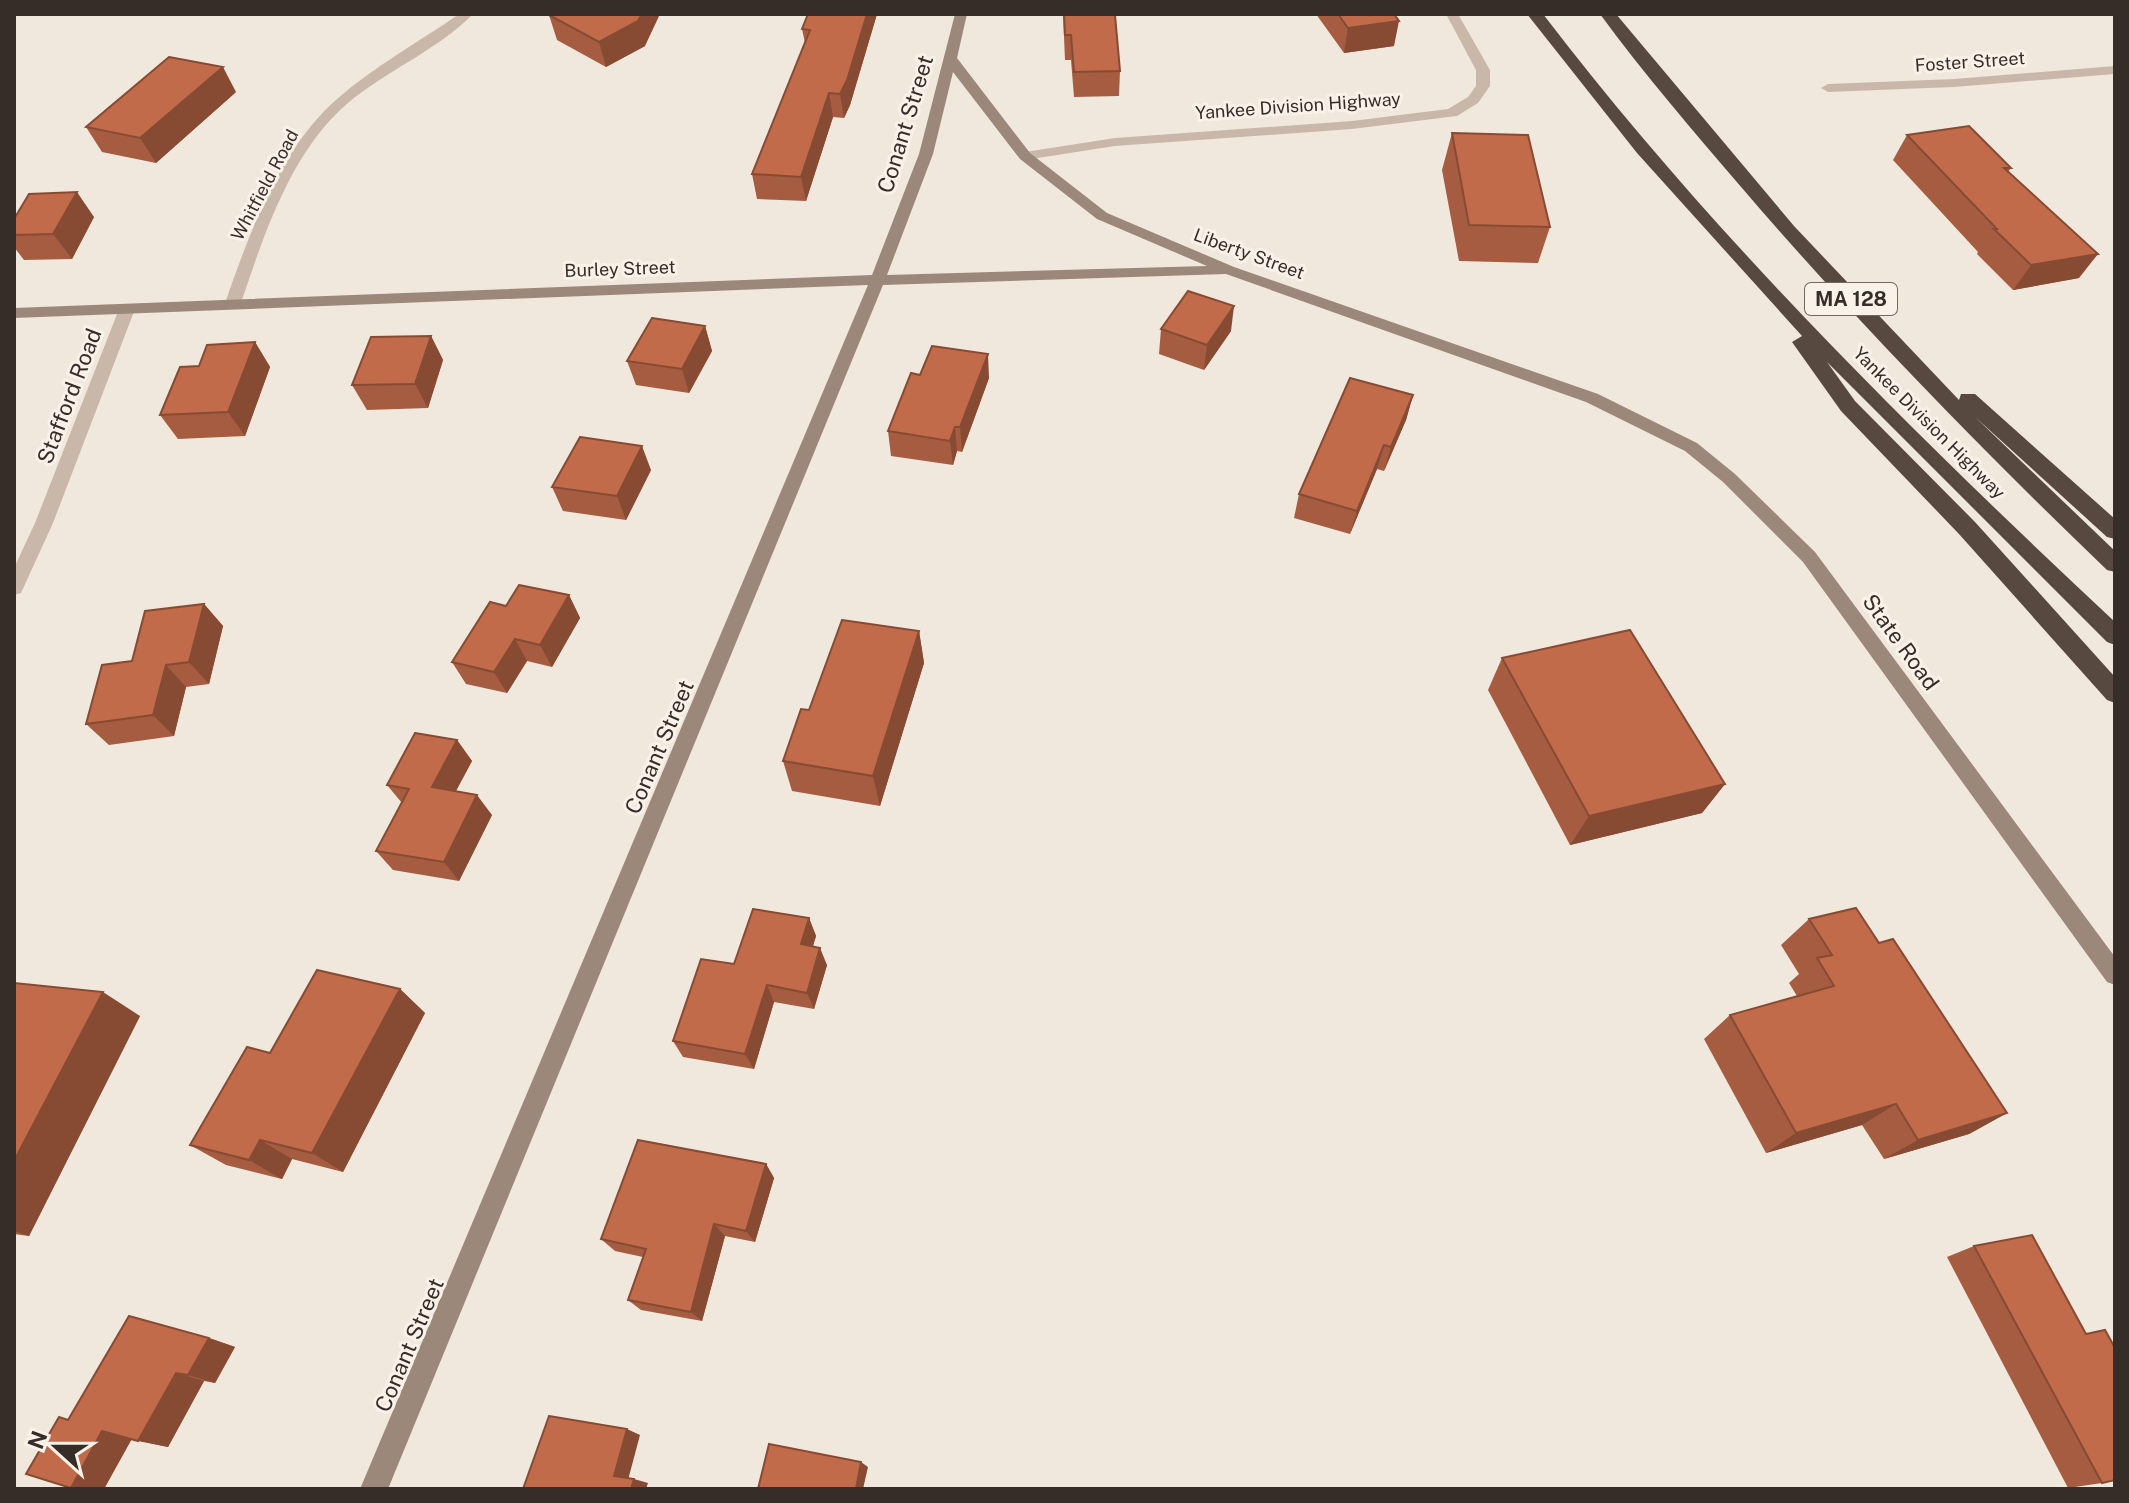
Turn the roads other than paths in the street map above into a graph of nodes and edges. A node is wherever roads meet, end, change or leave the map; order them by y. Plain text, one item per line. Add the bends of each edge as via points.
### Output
1 (467, 14) edge
2 (961, 14) edge
3 (1452, 14) edge
4 (1535, 14) edge
5 (1608, 14) edge
6 (951, 60) junction
7 (2115, 70) edge
8 (1828, 88) dead end
9 (1025, 156) junction
10 (1775, 216) junction
11 (1229, 270) junction
12 (1754, 275) junction
13 (875, 280) junction
14 (233, 303) junction
15 (127, 309) junction
16 (14, 313) edge
17 (1592, 398) joint
18 (2115, 531) edge
19 (2115, 564) edge
20 (14, 588) edge
21 (2115, 636) edge
22 (2115, 693) edge
23 (2115, 975) edge
24 (374, 1489) edge

1 - 14 street, Whitfield Road via 326,117 306,142 251,250
2 - 6 main road, Conant Street
3 - 9 street, Yankee Division Highway via 1483,70 1483,86 1452,113 1115,142
4 - 12 highway, Yankee Division Highway / MA 128 via 1612,114
5 - 10 highway, Yankee Division Highway / MA 128
6 - 9 main road, Liberty Street
6 - 13 main road, Conant Street via 926,154
7 - 8 street, Foster Street
9 - 11 main road, Liberty Street via 1102,216
10 - 18 highway
10 - 19 highway, Yankee Division Highway / MA 128 via 1957,410
11 - 13 main road, Burley Street
11 - 17 main road, Liberty Street
12 - 21 highway, Yankee Division Highway / MA 128 via 1951,478
12 - 22 highway via 1848,406 1967,528
13 - 14 main road, Burley Street
13 - 24 main road, Conant Street via 853,344
14 - 15 main road, Burley Street
15 - 16 main road, Burley Street
15 - 20 street, Stafford Road
17 - 23 main road, State Road via 1691,447 1809,557

